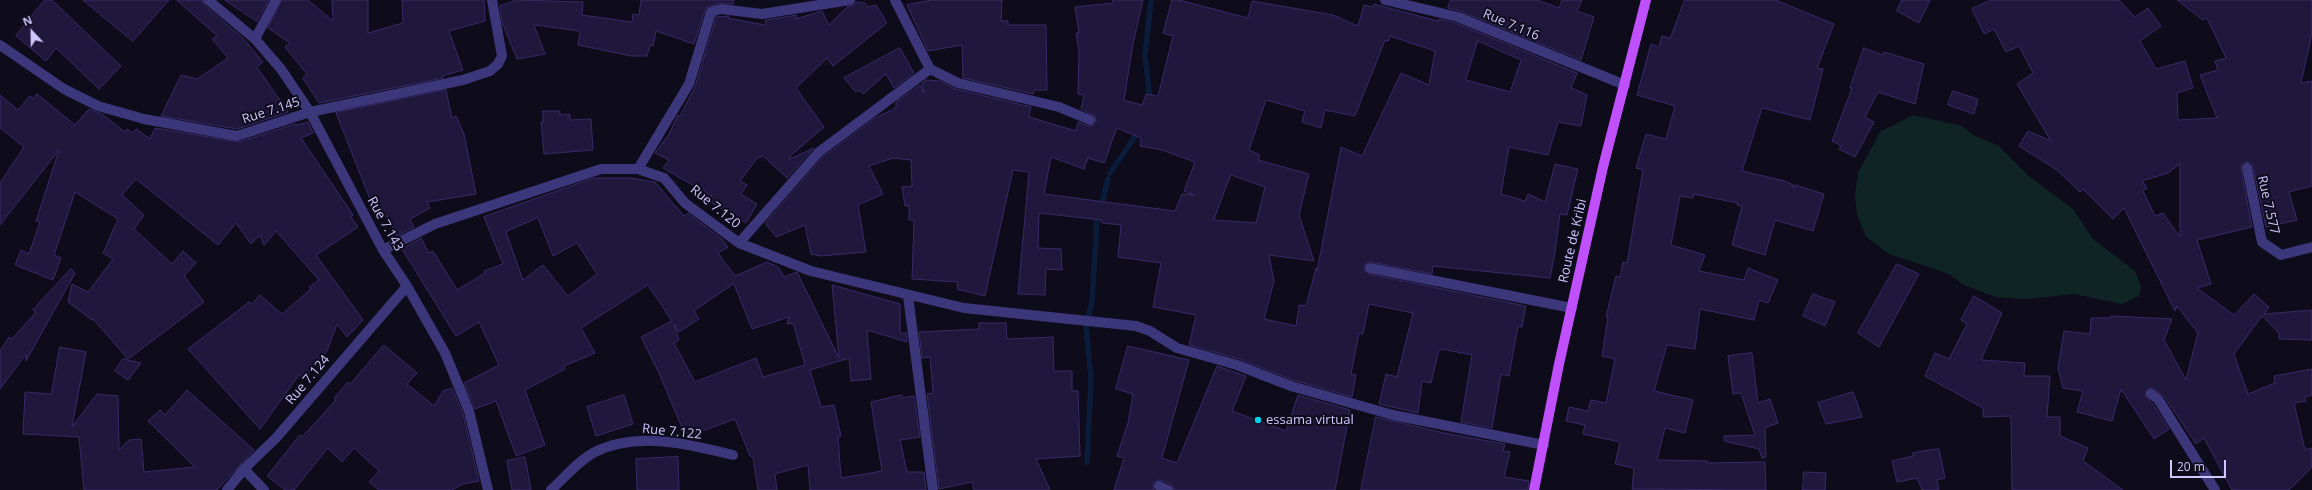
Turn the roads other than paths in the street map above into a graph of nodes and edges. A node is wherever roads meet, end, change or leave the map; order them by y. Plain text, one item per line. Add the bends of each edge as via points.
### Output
1 (208, 0) edge
2 (276, 0) edge
3 (492, 0) edge
4 (850, 0) edge
5 (895, 0) edge
6 (1385, 0) edge
7 (1646, 0) edge
8 (255, 39) junction
9 (0, 45) edge
10 (930, 69) junction
11 (1625, 85) junction
12 (310, 112) junction
13 (1090, 120) dead end
14 (2247, 168) dead end
15 (638, 169) junction
16 (739, 243) junction
17 (2312, 247) edge
18 (383, 250) junction
19 (1370, 268) dead end
20 (407, 286) junction
21 (908, 296) junction
22 (1572, 308) junction
23 (2151, 394) dead end
24 (1544, 444) junction
25 (733, 455) dead end
26 (244, 469) junction
27 (227, 490) edge
28 (264, 490) edge
29 (488, 490) edge
30 (551, 490) edge
31 (933, 490) edge
32 (1534, 490) edge
33 (2215, 490) edge

1 - 8 street, Rue 7.143
2 - 8 street
3 - 12 street, Rue 7.145 via 502,56 490,72 464,80
4 - 15 street via 762,14 721,9 711,12 689,84
5 - 10 street
6 - 11 street, Rue 7.116 via 1464,19
7 - 11 main road, Route de Kribi
8 - 12 street, Rue 7.143 via 281,69
9 - 12 street, Rue 7.145 via 64,89 98,106 144,119 237,136
10 - 13 street via 958,83 1059,107
10 - 16 street, Rue 7.120 via 819,152
11 - 22 main road, Route de Kribi via 1603,167
12 - 18 street, Rue 7.143
14 - 17 street, Rue 7.577 via 2262,242 2281,255
15 - 16 street, Rue 7.120 via 664,178 685,203
15 - 18 street, Rue 7.120 via 601,169 549,185 435,224
16 - 21 street via 811,271
18 - 20 street, Rue 7.143
19 - 22 street
20 - 26 street, Rue 7.124 via 276,438
20 - 29 street, Rue 7.143 via 457,378 469,410
21 - 24 street via 964,308 1136,326 1150,331 1177,348 1291,386 1393,415
21 - 31 street
22 - 24 main road, Route de Kribi
23 - 33 street via 2158,399
24 - 32 main road, Route de Kribi
25 - 30 street, Rue 7.122 via 691,445 639,440 610,446 578,464
26 - 27 street, Rue 7.124
26 - 28 street

